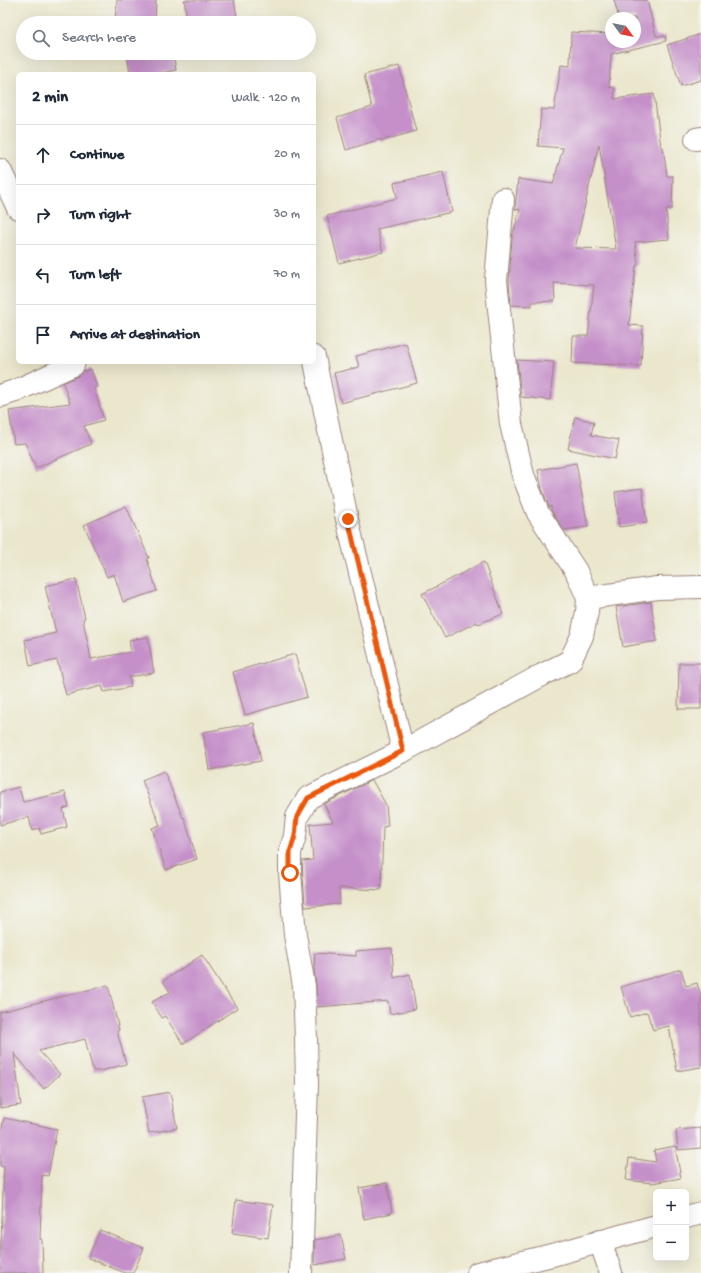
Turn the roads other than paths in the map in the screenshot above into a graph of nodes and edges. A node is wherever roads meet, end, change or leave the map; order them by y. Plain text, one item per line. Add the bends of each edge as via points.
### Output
1 (0, 170) edge
2 (503, 199) dead end
3 (16, 204) edge
4 (73, 364) edge
5 (315, 364) edge
6 (0, 396) edge
7 (701, 587) edge
8 (588, 598) junction
9 (403, 751) junction
10 (701, 1213) edge
11 (689, 1216) edge
12 (653, 1227) edge
13 (600, 1241) junction
14 (301, 1273) edge
15 (478, 1273) edge
16 (611, 1273) edge

1 - 3 street
2 - 8 street via 496,280 511,424 523,475 538,513 576,571
4 - 6 street
5 - 9 street via 348,519
7 - 8 street via 657,588
8 - 9 street via 582,636 570,661
9 - 14 street via 308,798 297,817 290,852 295,935 304,986 307,1046
10 - 11 street
12 - 13 street
13 - 15 street
13 - 16 street

